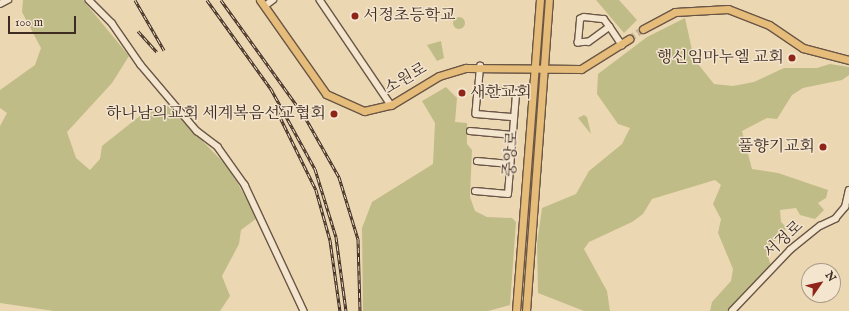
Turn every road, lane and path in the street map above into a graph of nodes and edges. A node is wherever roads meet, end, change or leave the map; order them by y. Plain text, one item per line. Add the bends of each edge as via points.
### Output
1 (8, 0) edge
2 (89, 0) edge
3 (273, 0) edge
4 (320, 0) edge
5 (540, 0) edge
6 (549, 0) edge
7 (262, 3) edge
8 (0, 4) edge
9 (610, 27) junction
10 (643, 29) tunnel mouth
11 (629, 39) tunnel mouth
12 (622, 45) junction
13 (849, 60) edge
14 (480, 66) junction
15 (533, 70) junction
16 (546, 70) junction
17 (478, 90) junction
18 (391, 105) junction
19 (514, 117) junction
20 (470, 131) dead end
21 (512, 135) junction
22 (476, 161) dead end
23 (510, 164) junction
24 (849, 190) edge
25 (475, 191) dead end
26 (304, 311) edge
27 (516, 311) edge
28 (526, 311) edge
29 (732, 311) edge

1 - 8 street
2 - 26 street via 112,23 141,65 197,131 218,147 245,185
3 - 7 street
4 - 18 street
5 - 15 main road, 중앙로
6 - 16 main road, 중앙로
7 - 18 main road, 소원로 via 326,94 364,111
9 - 9 street via 589,42 578,43 582,17 604,19
9 - 12 street
10 - 13 main road via 675,12 728,9 769,26 804,48
11 - 12 main road
12 - 16 main road via 581,69
14 - 15 main road, 소원로
14 - 17 street
14 - 18 main road, 소원로 via 439,76
15 - 16 main road, 소원로
15 - 27 main road, 중앙로
16 - 28 main road, 중앙로
17 - 19 street via 516,94
17 - 19 street via 476,114
19 - 21 street
20 - 21 street
21 - 23 street
22 - 23 street
23 - 25 street via 508,194
24 - 29 street, 서정로 via 845,207 835,219 820,226 790,250

